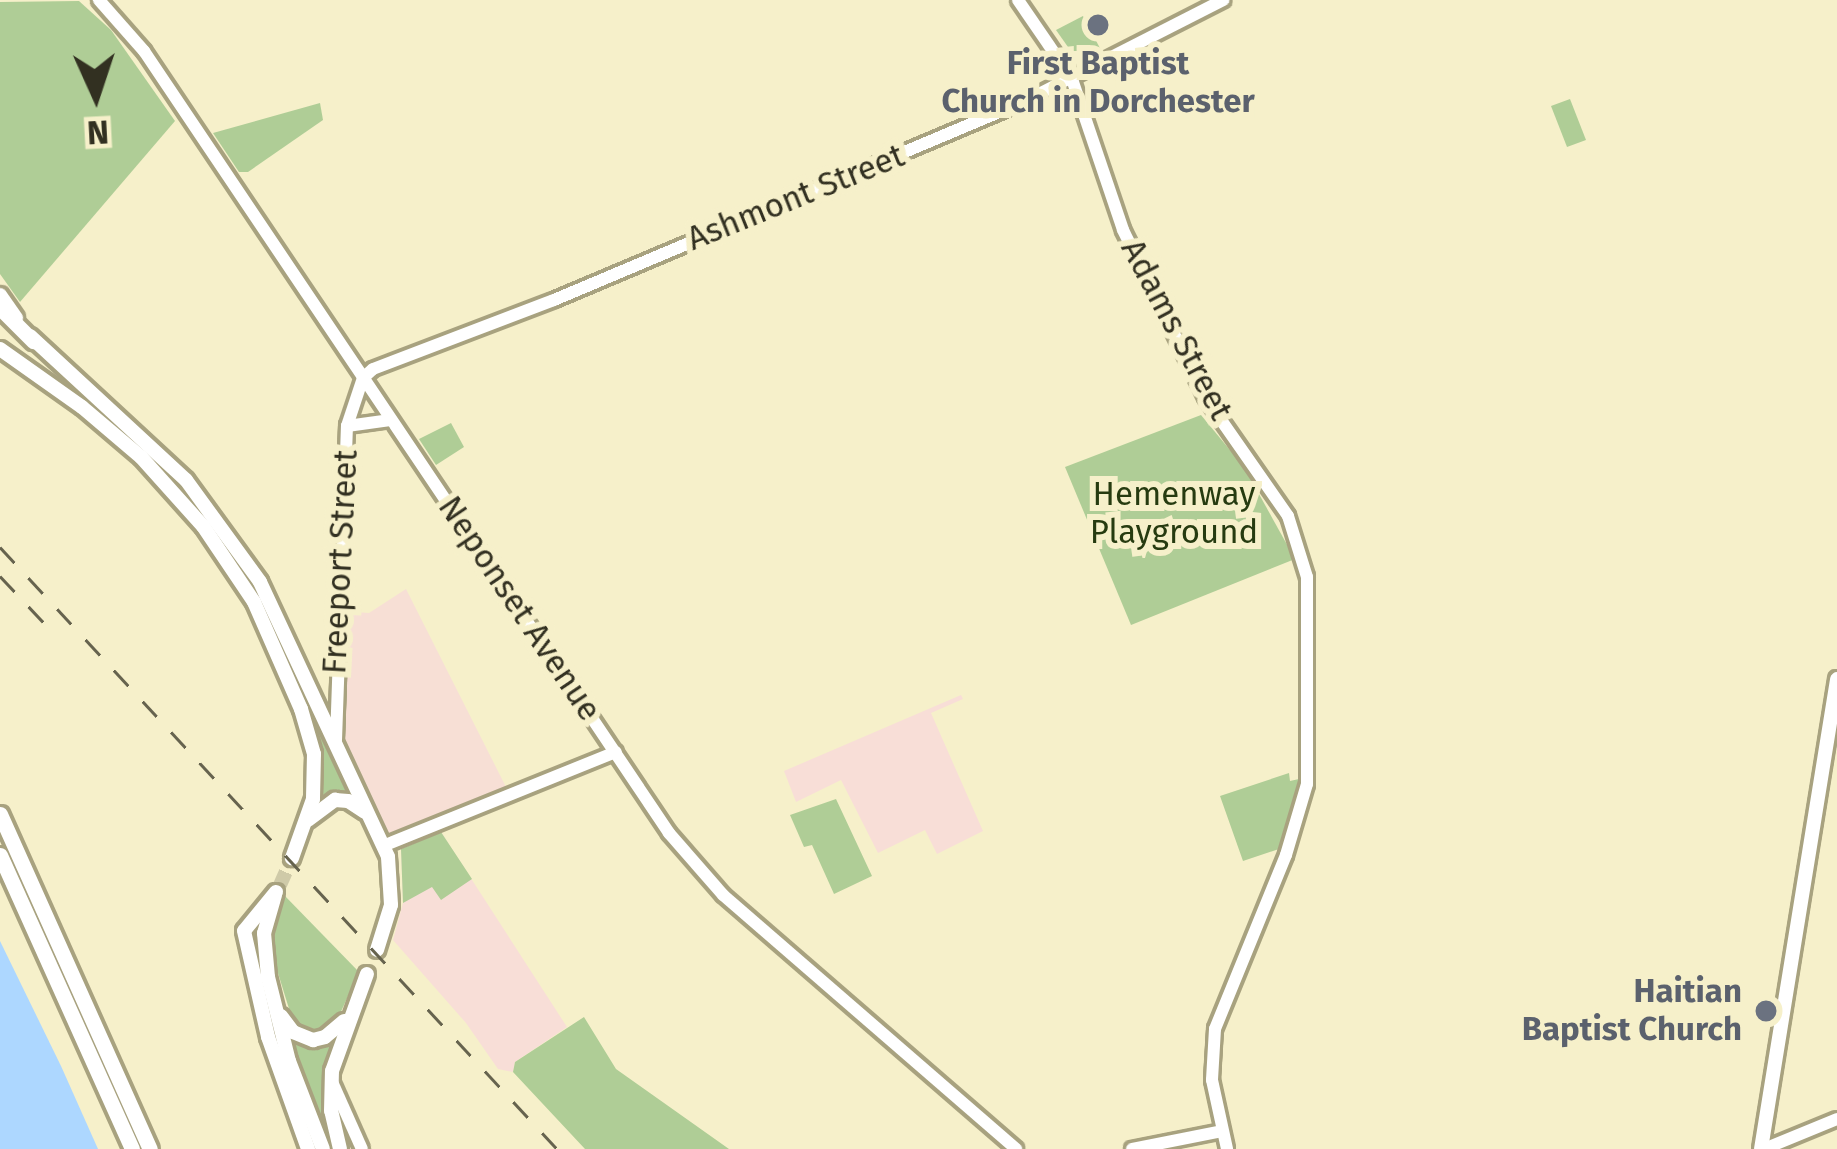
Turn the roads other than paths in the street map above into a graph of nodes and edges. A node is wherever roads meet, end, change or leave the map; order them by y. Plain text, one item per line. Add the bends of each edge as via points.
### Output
1 (99, 0) edge
2 (1018, 0) edge
3 (1222, 0) edge
4 (1072, 79) junction
5 (0, 296) edge
6 (0, 308) edge
7 (33, 340) junction
8 (0, 349) edge
9 (363, 378) junction
10 (391, 420) junction
11 (347, 426) junction
12 (1837, 679) edge
13 (338, 747) junction
14 (616, 752) junction
15 (372, 820) junction
16 (308, 821) junction
17 (1, 822) edge
18 (383, 846) junction
19 (292, 858) tunnel mouth
20 (8, 864) edge
21 (376, 950) dead end
22 (252, 958) junction
23 (267, 969) junction
24 (367, 974) dead end
25 (273, 1000) junction
26 (352, 1012) junction
27 (332, 1076) junction
28 (295, 1099) junction
29 (1837, 1119) edge
30 (1222, 1131) junction
31 (128, 1149) edge
32 (146, 1149) edge
33 (308, 1149) edge
34 (323, 1149) edge
35 (340, 1149) edge
36 (362, 1149) edge
37 (1016, 1149) edge
38 (1132, 1149) edge
39 (1227, 1149) edge
40 (1762, 1149) edge

1 - 9 main road, Neponset Avenue via 144,51
2 - 4 main road, Adams Street
3 - 4 main road, Ashmont Street
4 - 9 main road, Ashmont Street
4 - 30 main road, Adams Street via 1123,230 1205,397 1288,516 1307,577 1307,784 1215,1029 1212,1080
5 - 7 main road
6 - 7 highway
7 - 13 main road via 165,458 220,520 260,582
8 - 16 main road via 129,446 232,568 311,738
9 - 10 main road, Neponset Avenue
9 - 11 main road, Freeport Street
10 - 11 main road
10 - 14 main road, Neponset Avenue
11 - 13 main road, Freeport Street
12 - 40 main road
13 - 15 main road
14 - 18 main road
14 - 37 main road, Neponset Avenue via 715,888
15 - 16 main road via 341,800
15 - 18 main road
16 - 19 main road
17 - 20 highway
18 - 21 main road via 392,900
20 - 31 highway
20 - 32 highway
22 - 23 main road
22 - 23 main road via 244,931 278,889 265,927
22 - 28 main road via 260,1005
23 - 25 main road
24 - 26 main road
25 - 26 main road via 293,1032 313,1040
25 - 28 main road
26 - 27 main road
27 - 35 main road
27 - 36 main road
28 - 33 main road
28 - 34 main road
29 - 40 main road
30 - 38 main road
30 - 39 main road, Adams Street

